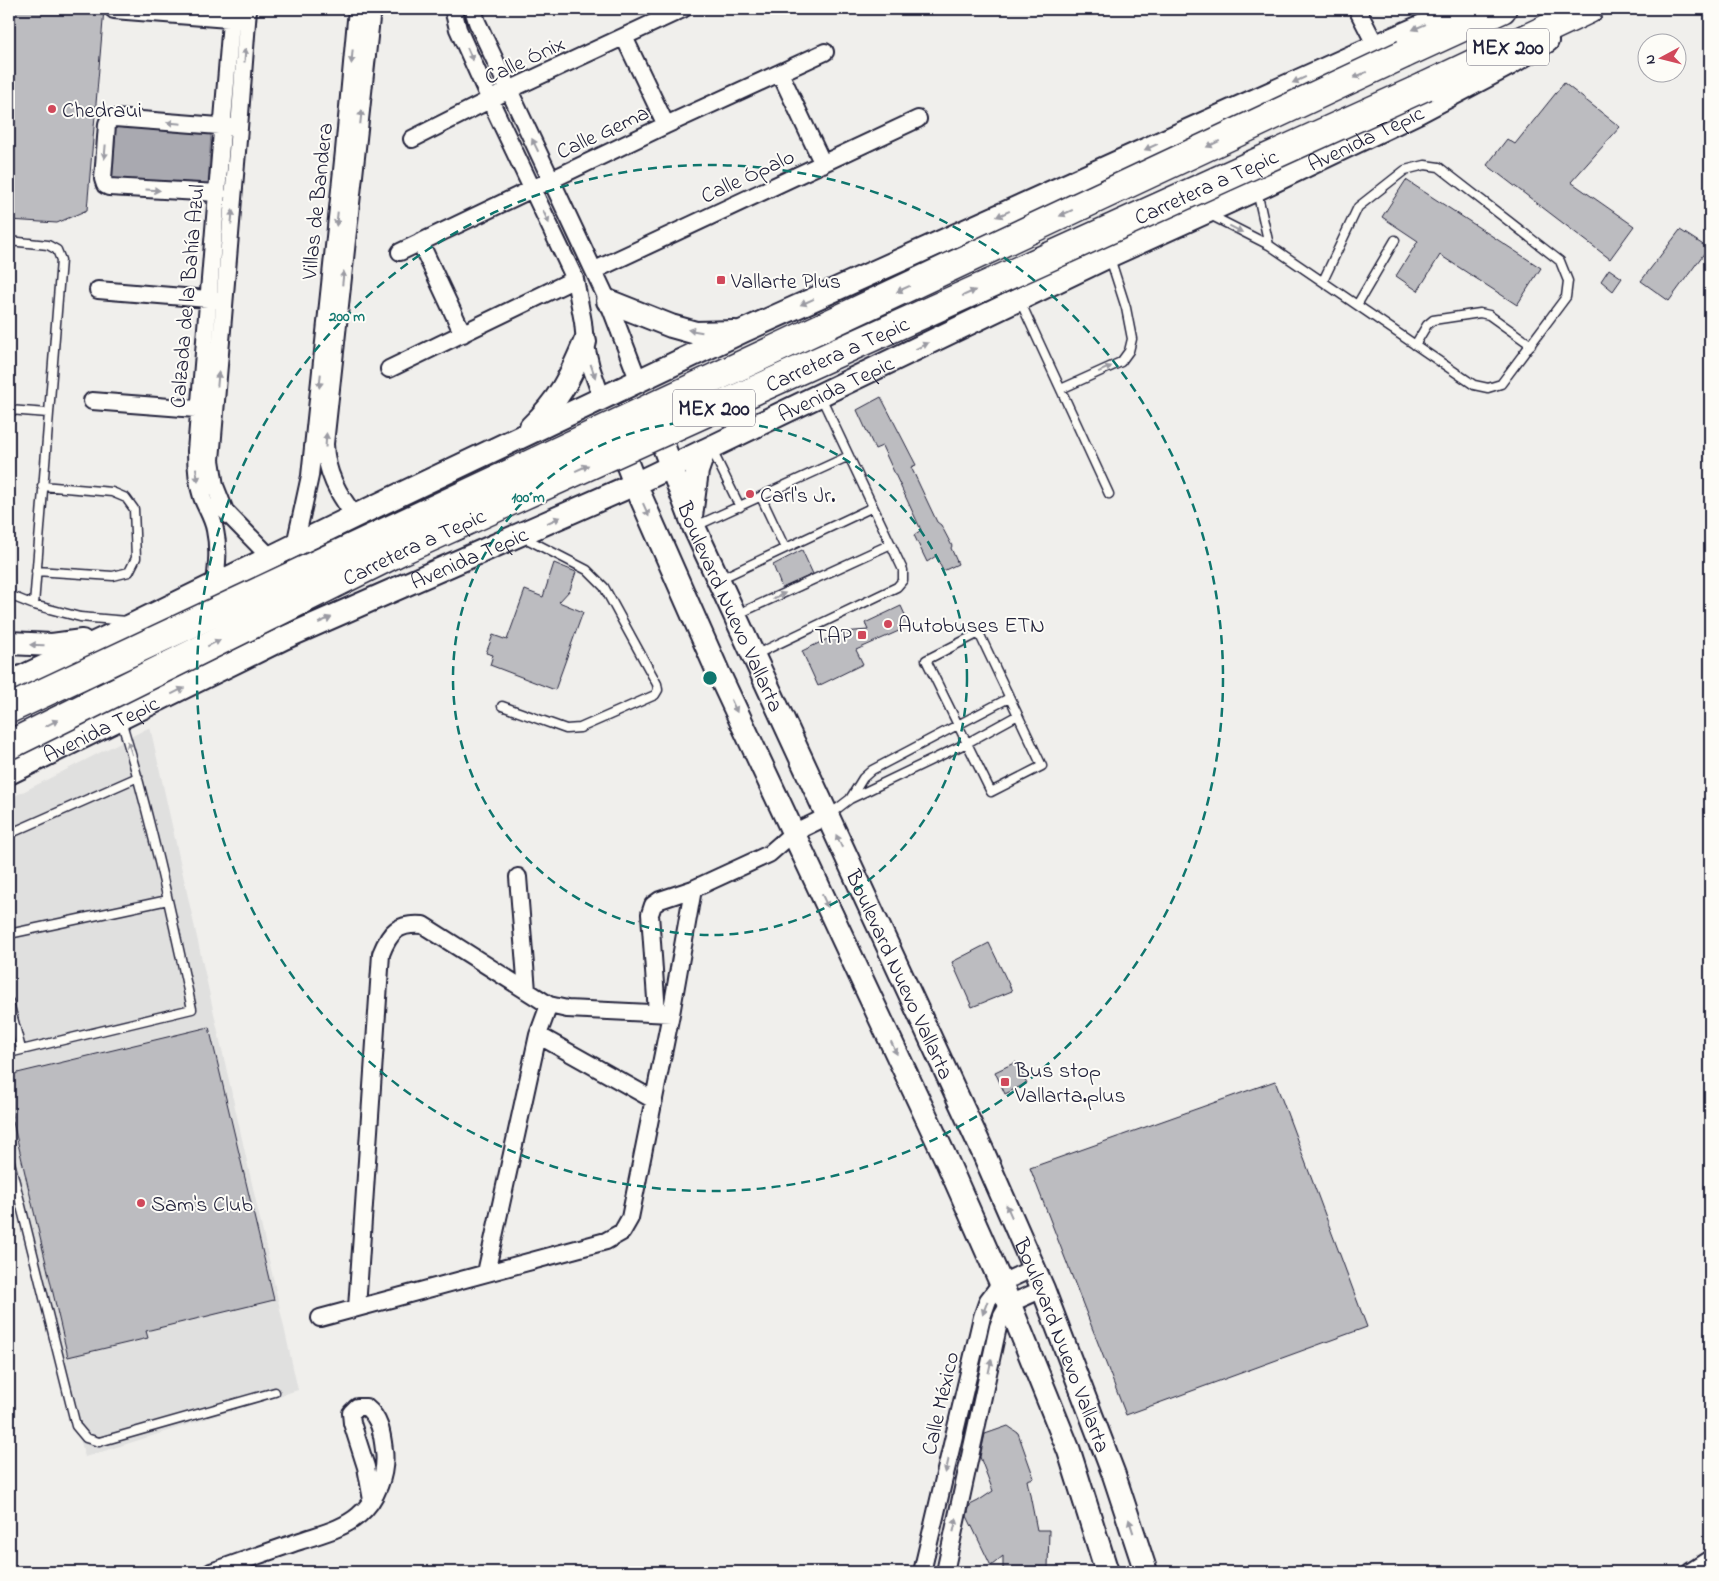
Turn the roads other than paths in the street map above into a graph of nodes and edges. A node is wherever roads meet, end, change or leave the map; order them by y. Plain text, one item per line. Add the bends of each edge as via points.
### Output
1 (357, 9) edge
2 (372, 9) edge
3 (453, 9) edge
4 (473, 9) edge
5 (683, 9) edge
6 (1357, 9) edge
7 (1462, 9) edge
8 (1502, 9) edge
9 (1590, 9) edge
10 (1600, 9) edge
11 (114, 10) edge
12 (240, 14) edge
13 (624, 37) junction
14 (1376, 46) junction
15 (825, 52) dead end
16 (780, 73) junction
17 (509, 90) junction
18 (490, 100) junction
19 (918, 119) dead end
20 (666, 125) junction
21 (223, 127) junction
22 (240, 128) junction
23 (412, 139) dead end
24 (350, 152) junction
25 (823, 164) junction
26 (552, 180) junction
27 (533, 188) junction
28 (1257, 189) junction
29 (218, 193) junction
30 (1204, 212) junction
31 (1395, 240) dead end
32 (9, 241) edge
33 (420, 242) junction
34 (1269, 245) junction
35 (400, 252) dead end
36 (1109, 256) junction
37 (595, 270) junction
38 (575, 279) junction
39 (1323, 281) junction
40 (98, 290) dead end
41 (1019, 299) junction
42 (217, 300) junction
43 (608, 301) junction
44 (1357, 305) junction
45 (744, 331) junction
46 (463, 334) junction
47 (584, 342) junction
48 (1415, 345) junction
49 (1531, 345) junction
50 (389, 369) dead end
51 (639, 382) junction
52 (1061, 389) junction
53 (820, 395) junction
54 (602, 399) junction
55 (92, 401) dead end
56 (9, 410) edge
57 (207, 410) junction
58 (48, 412) junction
59 (520, 437) junction
60 (708, 450) junction
61 (849, 456) junction
62 (671, 467) junction
63 (329, 474) junction
64 (310, 476) junction
65 (635, 484) junction
66 (42, 486) junction
67 (1108, 494) dead end
68 (761, 497) junction
69 (740, 507) junction
70 (873, 508) junction
71 (219, 514) junction
72 (355, 516) junction
73 (692, 524) junction
74 (519, 535) junction
75 (891, 544) junction
76 (295, 545) junction
77 (785, 548) junction
78 (270, 557) junction
79 (36, 571) junction
80 (718, 579) junction
81 (215, 584) junction
82 (9, 595) edge
83 (34, 605) junction
84 (734, 616) junction
85 (129, 627) junction
86 (9, 642) edge
87 (753, 656) junction
88 (9, 683) edge
89 (1009, 698) junction
90 (502, 706) dead end
91 (9, 708) edge
92 (1018, 715) junction
93 (121, 719) junction
94 (958, 725) junction
95 (967, 743) junction
96 (9, 745) edge
97 (9, 773) edge
98 (138, 776) junction
99 (850, 799) junction
100 (828, 816) junction
101 (793, 833) junction
102 (9, 834) edge
103 (518, 877) dead end
104 (693, 889) junction
105 (168, 900) junction
106 (9, 934) edge
107 (527, 991) junction
108 (9, 1002) edge
109 (549, 1005) junction
110 (664, 1014) junction
111 (538, 1035) junction
112 (21, 1050) junction
113 (9, 1053) edge
114 (654, 1100) junction
115 (9, 1158) edge
116 (1034, 1268) junction
117 (486, 1273) junction
118 (1000, 1283) junction
119 (1043, 1289) junction
120 (1010, 1304) junction
121 (357, 1308) junction
122 (320, 1318) dead end
123 (275, 1392) dead end
124 (372, 1500) junction
125 (1710, 1559) edge
126 (211, 1572) edge
127 (922, 1572) edge
128 (945, 1572) edge
129 (1107, 1572) edge
130 (1146, 1572) edge
131 (1690, 1572) edge

1 -> 24 street, Villas de Bandera
24 -> 2 street, Villas de Bandera
3 -> 18 street via 458,29
4 - 17 street
5 - 13 street, Calle Ónix
6 - 14 street
7 -> 14 main road
8 -> 91 highway, Carretera a Tepic / MEX 200, bridge
96 -> 9 highway, Carretera a Tepic / MEX 200, bridge via 398,552
10 - 28 main road, Avenida Tepic via 1509,64 1418,112
11 - 12 street
12 - 21 street, Calzada de la Bahía Azul
22 -> 12 street, Calzada de la Bahía Azul
13 - 17 street, Calle Ónix
13 - 20 street
14 -> 45 main road
15 - 16 street, Calle Gema
16 - 20 street, Calle Gema
16 - 25 street
17 - 18 street, Calle Ónix
26 -> 17 street
18 - 23 street, Calle Ónix
18 - 27 street
19 - 25 street, Calle Ópalo
20 - 26 street, Calle Gema
21 - 22 street
21 - 29 street, Calzada de la Bahía Azul
21 -> 29 street via 115,118 109,119 107,124 104,185
42 -> 22 street, Calzada de la Bahía Azul
63 -> 24 street, Villas de Bandera via 325,444
24 -> 64 street, Villas de Bandera
25 - 37 street, Calle Ópalo
26 - 27 street, Calle Gema
26 - 37 street
27 - 33 street, Calle Gema
27 -> 38 street
28 - 30 main road, Avenida Tepic
28 - 34 lane
29 - 42 street, Calzada de la Bahía Azul
30 -> 34 lane
30 - 36 main road, Avenida Tepic
31 - 44 lane
32 - 58 lane via 48,245 57,250 60,260
33 - 35 street, Calle Gema
33 - 46 street
34 - 39 lane
36 - 41 main road, Avenida Tepic
52 -> 36 lane via 1121,362 1129,351 1132,339 1126,308
37 - 43 street
38 - 46 street
38 - 47 street
39 - 44 lane
39 - 49 lane via 1358,207 1405,170 1425,164 1439,168 1560,261 1568,281 1566,297
40 - 42 street
41 - 52 lane
53 -> 41 main road, Avenida Tepic
42 - 57 street, Calzada de la Bahía Azul
45 -> 43 main road via 696,333
43 - 51 street
44 - 48 lane
45 - 51 main road
46 - 50 street
47 -> 54 street
47 - 59 main road via 562,391
48 - 49 lane via 1427,325 1434,320 1480,313 1489,315
48 - 49 lane via 1474,385 1488,388 1501,384
51 - 54 main road
51 - 62 main road, Boulevard Nuevo Vallarta
52 - 67 lane
53 - 60 main road, Avenida Tepic
53 - 61 lane
54 - 59 main road
54 - 65 main road, Boulevard Nuevo Vallarta
55 - 57 street
56 - 58 lane
57 - 71 street, Calzada de la Bahía Azul
58 - 66 lane
59 - 72 main road
60 - 62 main road, Avenida Tepic
60 - 69 lane
60 - 73 main road via 696,479
61 - 68 lane
61 - 70 lane
62 - 65 main road, Avenida Tepic
62 - 73 main road, Boulevard Nuevo Vallarta
63 - 64 street
63 - 72 street, Villas de Bandera
64 - 76 street, Villas de Bandera
74 -> 65 main road, Avenida Tepic
65 -> 101 main road, Boulevard Nuevo Vallarta
66 - 79 lane
66 - 79 lane via 112,492 126,498 134,509 136,558 130,572 113,576
68 - 69 lane
68 - 77 lane
69 - 73 lane
70 - 75 lane
70 - 77 lane
71 - 78 street, Calzada de la Bahía Azul
71 - 81 street, Calzada de la Bahía Azul
72 - 76 main road
73 - 80 main road, Boulevard Nuevo Vallarta
74 - 90 lane via 587,570 604,587 658,690 580,728 566,729
93 -> 74 main road, Avenida Tepic via 284,638
84 -> 75 lane
75 - 87 lane via 903,570 903,580 897,587
76 - 78 main road
77 - 80 lane
78 - 81 main road
79 - 83 lane
80 - 84 main road, Boulevard Nuevo Vallarta
81 - 85 main road
82 - 83 lane
83 - 85 lane
84 - 87 main road, Boulevard Nuevo Vallarta
85 -> 86 main road via 82,641 52,645
85 - 88 main road
87 - 100 main road, Boulevard Nuevo Vallarta
89 - 92 lane
89 - 94 lane
89 - 94 lane via 978,633 926,660
92 - 95 lane
92 - 95 lane via 1042,766 991,792
93 - 97 main road, Avenida Tepic
98 -> 93 lane
94 - 95 lane
94 - 99 lane via 872,770
95 - 99 lane
98 - 102 lane
98 - 105 lane
99 - 100 lane
100 - 101 street
116 -> 100 main road, Boulevard Nuevo Vallarta
101 - 104 street via 769,854
101 -> 118 main road, Boulevard Nuevo Vallarta via 946,1159
103 - 107 street
104 - 110 street
104 - 110 street via 660,900 653,905 650,914
105 - 106 lane
105 - 112 lane via 192,1009
107 - 109 street
107 - 121 street via 424,925 409,924 396,929 386,940 381,954
108 - 112 lane
109 - 110 street via 567,1009
109 - 111 street
110 - 114 street
111 - 114 street
111 - 117 street
112 - 113 lane
114 - 117 street via 630,1218 622,1232 606,1241
115 - 123 lane via 76,1426 86,1438 100,1442
116 - 118 street
116 - 119 main road, Boulevard Nuevo Vallarta
117 - 121 street
118 - 120 main road, Boulevard Nuevo Vallarta
118 -> 127 street, Calle México via 988,1300 982,1317
119 - 120 street
130 -> 119 main road, Boulevard Nuevo Vallarta via 1114,1475
128 -> 120 street, Calle México via 998,1327
120 - 129 main road, Boulevard Nuevo Vallarta via 1069,1451
121 - 122 street
124 - 124 street via 383,1479 382,1430 372,1412 366,1407 357,1407 352,1413 352,1423
124 - 126 street via 359,1515 339,1527
125 - 131 street

